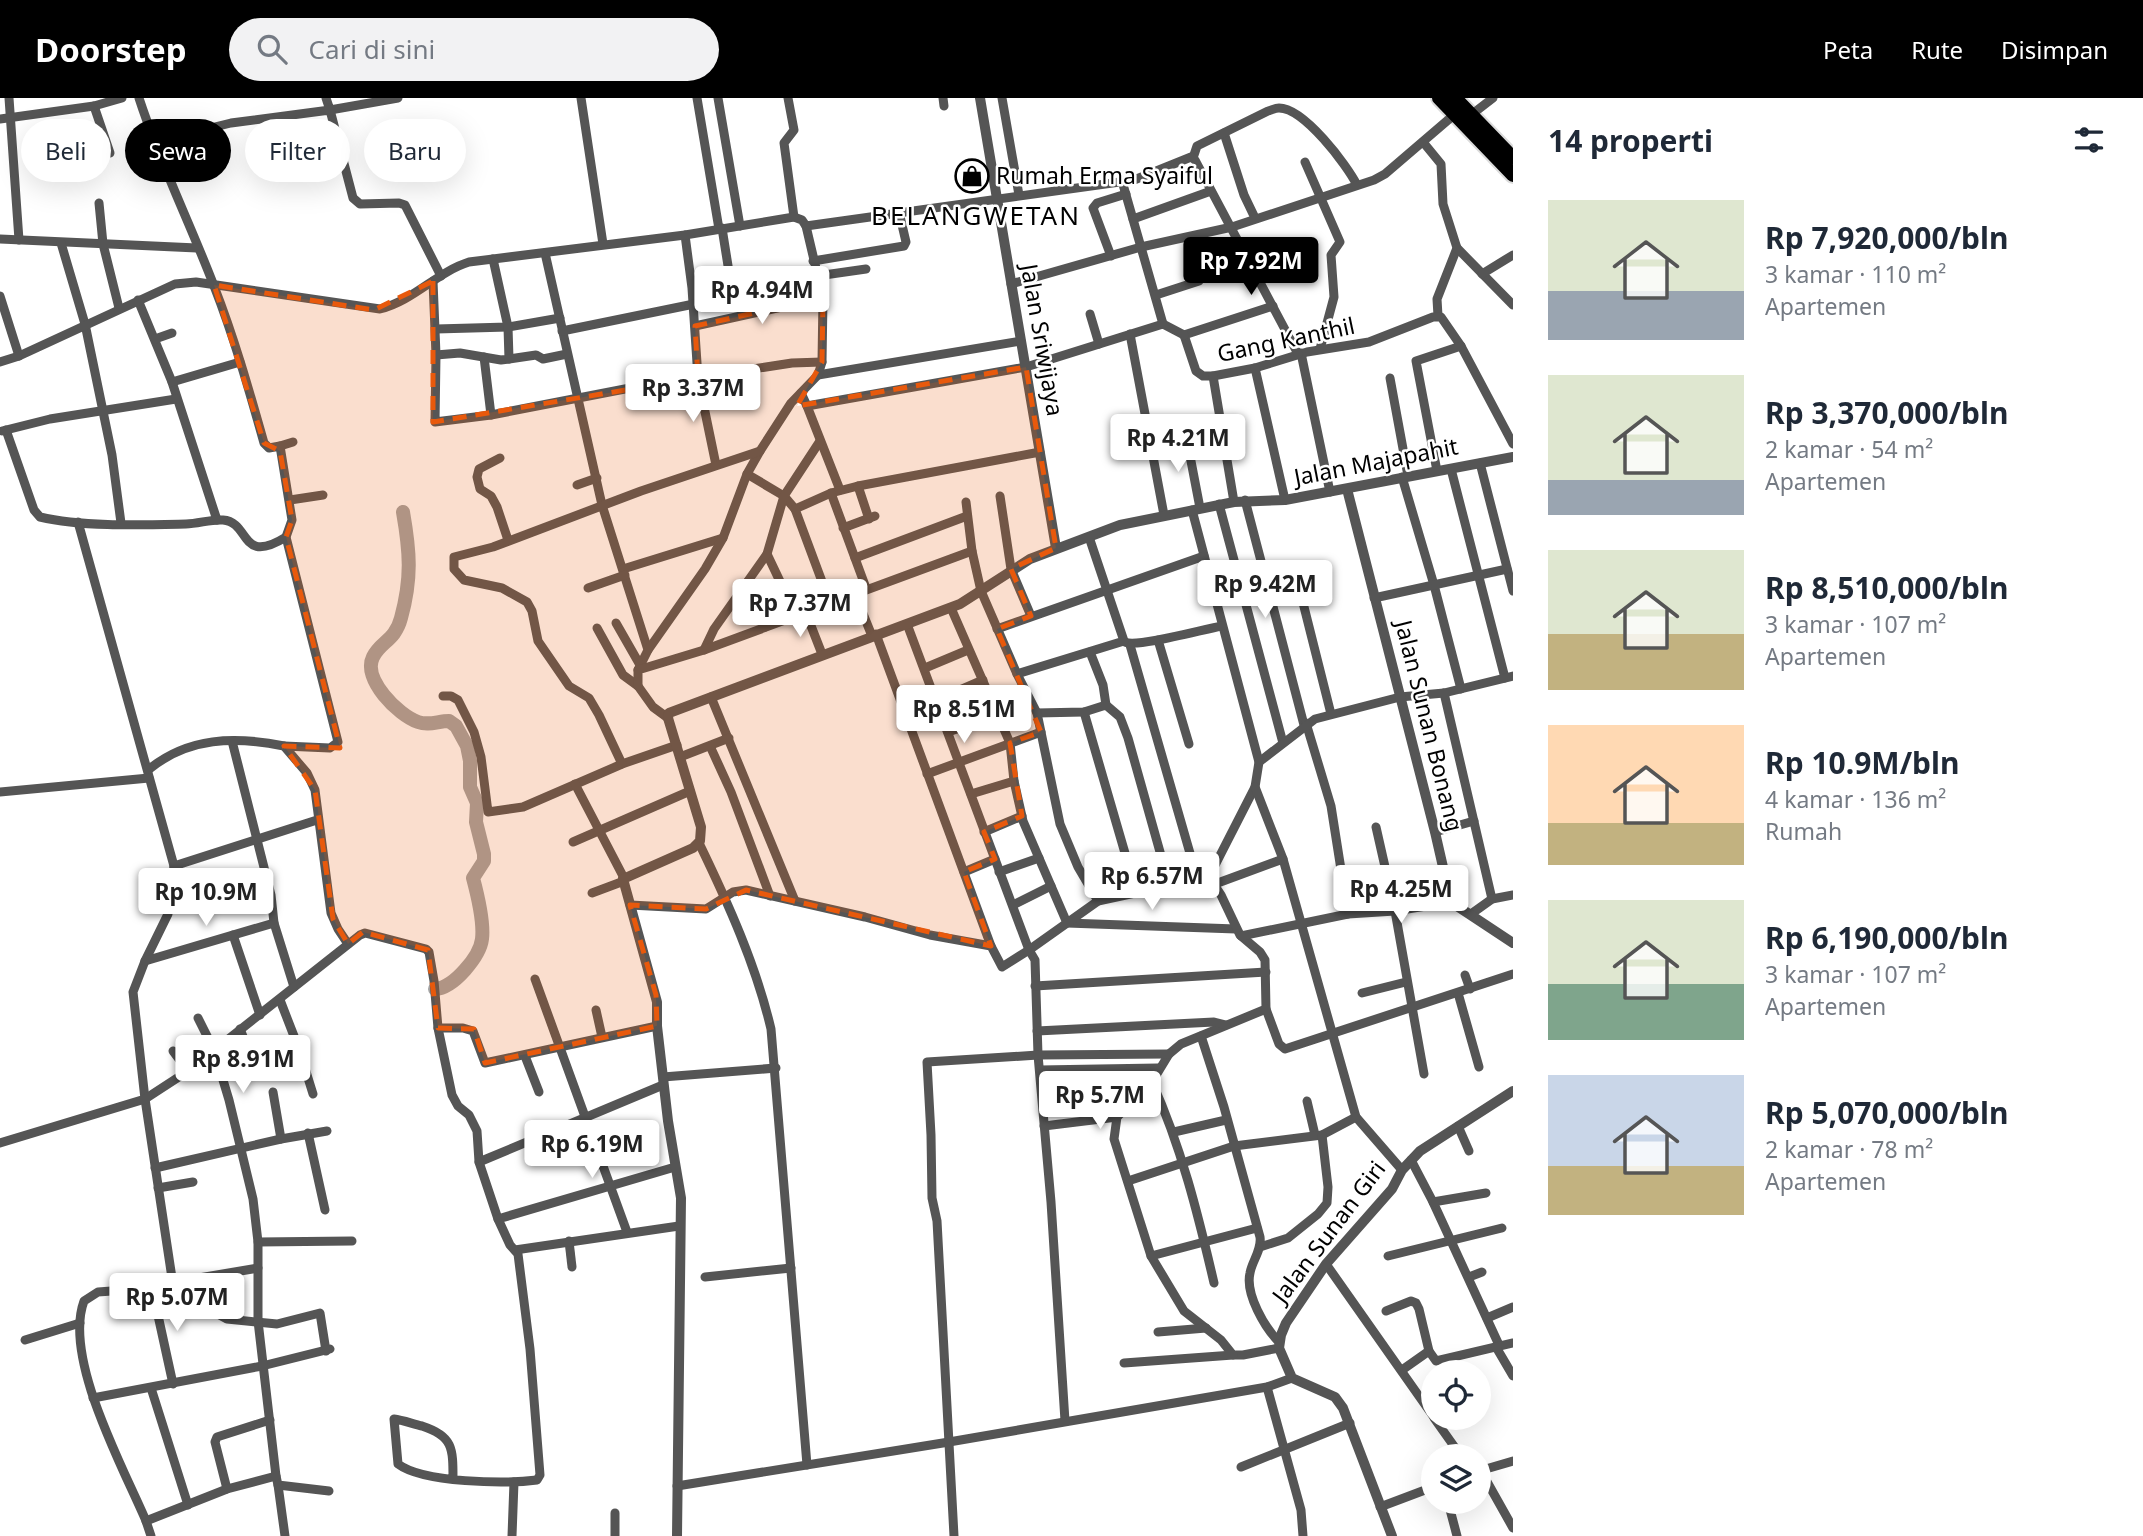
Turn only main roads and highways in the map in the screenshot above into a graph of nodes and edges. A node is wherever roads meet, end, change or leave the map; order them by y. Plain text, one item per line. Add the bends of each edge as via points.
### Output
1 (1439, 98) edge
2 (1455, 98) edge
3 (1513, 158) edge
4 (1513, 174) edge

1 - 4 highway
2 - 3 highway

